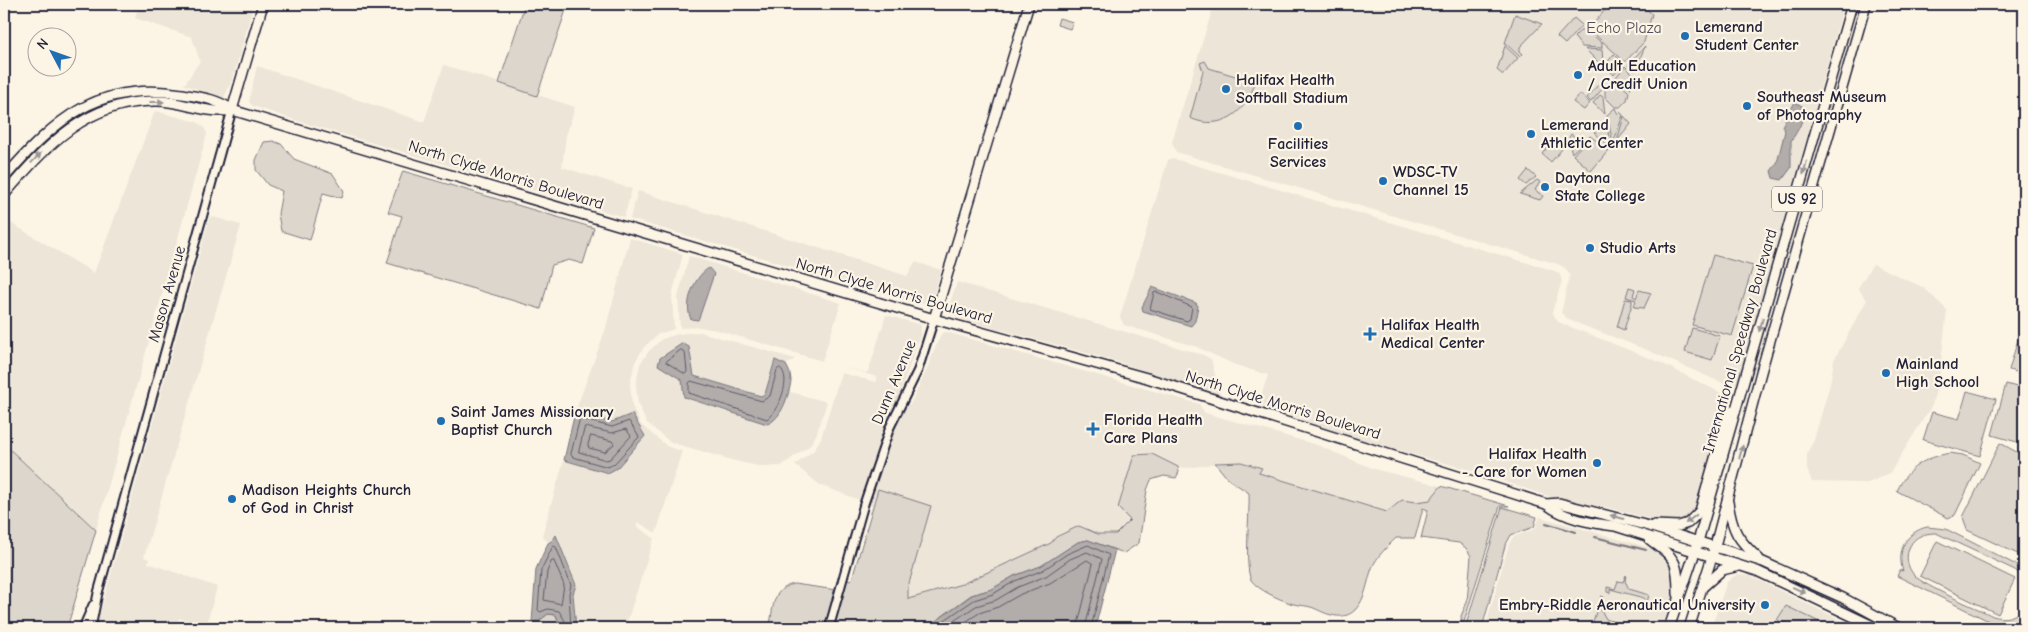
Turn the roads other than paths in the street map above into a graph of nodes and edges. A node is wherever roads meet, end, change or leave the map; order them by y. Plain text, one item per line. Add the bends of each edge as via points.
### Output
1 (263, 4) edge
2 (1029, 4) edge
3 (1852, 4) edge
4 (1858, 4) edge
5 (1866, 4) edge
6 (1850, 60) junction
7 (1832, 77) junction
8 (105, 99) junction
9 (109, 109) junction
10 (232, 110) junction
11 (1821, 159) junction
12 (4, 178) edge
13 (4, 195) edge
14 (1782, 253) junction
15 (1777, 316) junction
16 (934, 319) junction
17 (1740, 395) junction
18 (1728, 498) junction
19 (1546, 504) junction
20 (1645, 524) junction
21 (1643, 534) junction
22 (1697, 547) junction
23 (1714, 547) junction
24 (1712, 557) junction
25 (1763, 562) junction
26 (1742, 566) junction
27 (1702, 588) junction
28 (98, 593) junction
29 (1678, 601) junction
30 (83, 628) edge
31 (91, 628) edge
32 (829, 628) edge
33 (1669, 628) edge
34 (1689, 628) edge
35 (1877, 628) edge
36 (1899, 628) edge

1 - 10 main road, Mason Avenue
2 - 16 main road, Dunn Avenue
3 - 7 main road, International Speedway Boulevard / US 92
4 - 6 main road via 1846,44
5 - 6 main road, International Speedway Boulevard / US 92
6 - 11 main road, International Speedway Boulevard / US 92
7 - 11 main road via 1834,90 1819,147
7 -> 14 main road, International Speedway Boulevard / US 92
8 - 9 main road
8 - 10 main road, North Clyde Morris Boulevard via 136,92 170,92 222,102
8 - 12 main road, North Clyde Morris Boulevard via 51,128
9 -> 10 main road, North Clyde Morris Boulevard via 157,101 219,112
13 -> 9 main road, North Clyde Morris Boulevard via 29,165 68,128
10 - 16 main road, North Clyde Morris Boulevard
10 - 28 street, Mason Avenue
11 - 15 main road, International Speedway Boulevard / US 92
14 - 15 main road via 1785,261 1772,306
14 -> 17 main road, International Speedway Boulevard / US 92
18 -> 15 main road, International Speedway Boulevard / US 92
16 - 19 main road, North Clyde Morris Boulevard via 1151,380
16 - 32 street, Dunn Avenue via 918,370 887,436
17 -> 20 main road via 1726,420 1700,511 1688,523 1679,526
17 - 22 main road, International Speedway Boulevard / US 92
18 - 23 main road, International Speedway Boulevard / US 92
18 - 25 main road via 1730,520 1736,534 1741,543
20 -> 19 main road, North Clyde Morris Boulevard via 1559,503
19 - 21 main road, North Clyde Morris Boulevard via 1559,514
20 - 22 main road, North Clyde Morris Boulevard
21 - 22 main road, North Clyde Morris Boulevard
21 - 29 main road via 1677,564
22 - 23 main road
22 - 24 main road
22 - 29 main road, International Speedway Boulevard / US 92
23 - 24 main road, International Speedway Boulevard / US 92
23 - 25 main road
24 - 26 main road
24 - 27 main road, International Speedway Boulevard / US 92
25 - 36 main road via 1835,594
26 - 27 main road via 1722,570
26 -> 35 main road
27 - 34 main road, International Speedway Boulevard / US 92
28 - 30 street, Mason Avenue
28 - 31 street, Mason Avenue
29 - 33 main road, International Speedway Boulevard / US 92

